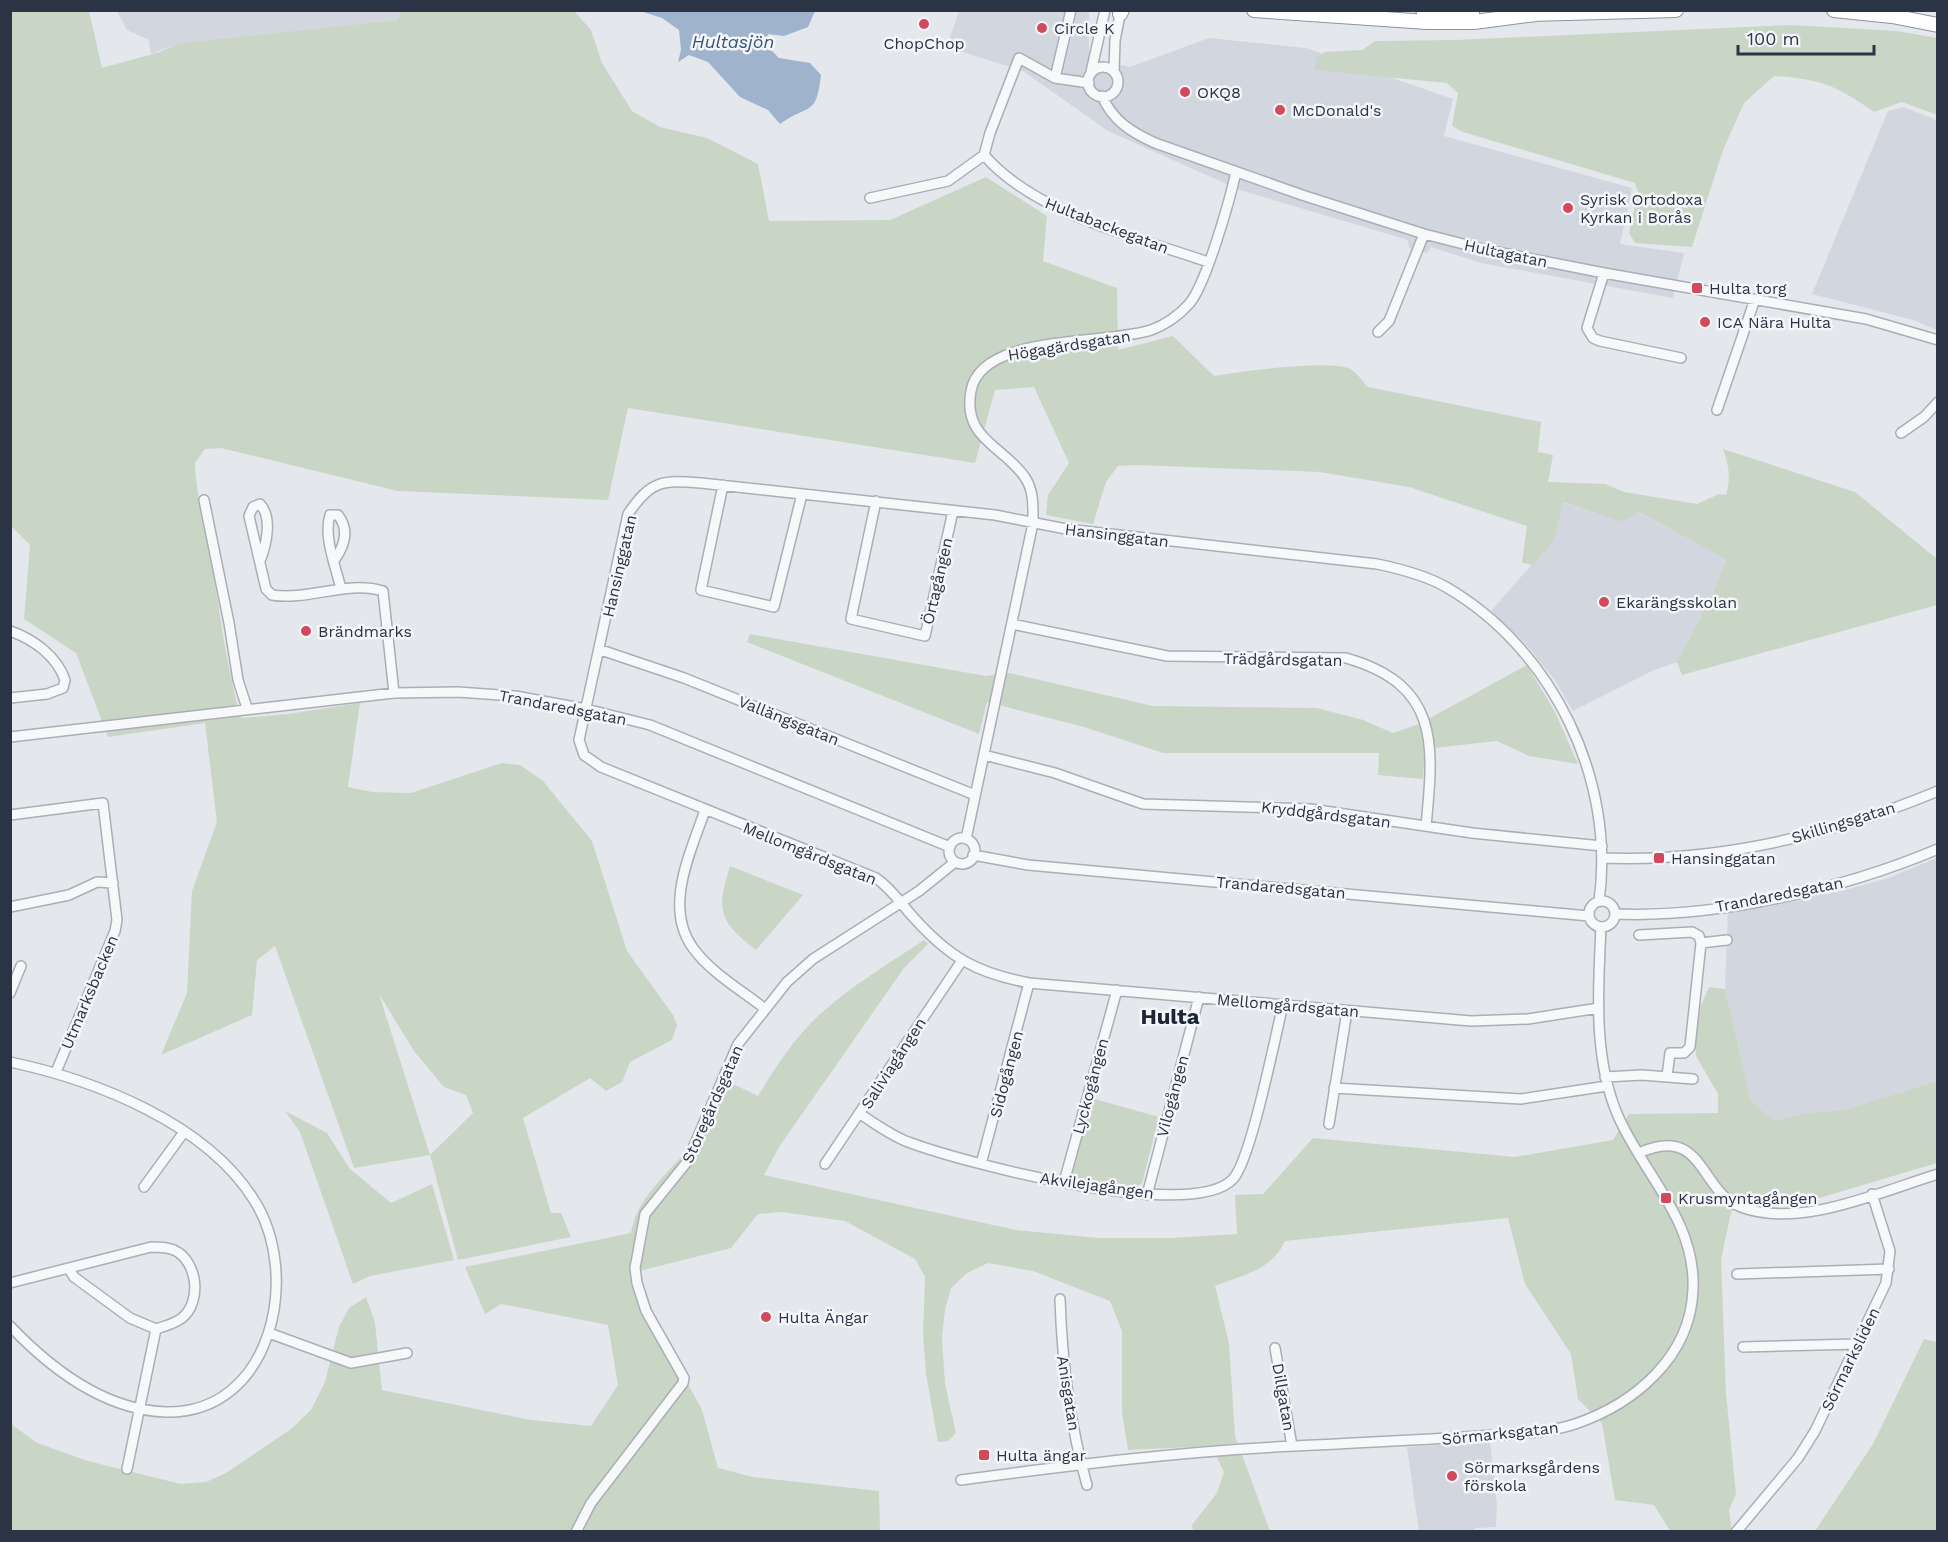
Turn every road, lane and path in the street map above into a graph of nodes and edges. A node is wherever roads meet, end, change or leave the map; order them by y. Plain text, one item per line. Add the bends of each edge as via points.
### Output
1 (1071, 10) edge
2 (1105, 10) edge
3 (1254, 10) edge
4 (1423, 10) edge
5 (1676, 10) edge
6 (1834, 10) edge
7 (1121, 12) edge
8 (1536, 14) junction
9 (1938, 25) edge
10 (1114, 72) junction
11 (1055, 78) junction
12 (1089, 79) junction
13 (1102, 96) junction
14 (984, 155) junction
15 (1236, 171) junction
16 (870, 198) dead end
17 (1424, 234) junction
18 (1208, 261) junction
19 (1604, 273) junction
20 (1755, 299) junction
21 (1378, 332) dead end
22 (1938, 340) edge
23 (1681, 358) dead end
24 (1938, 402) edge
25 (1717, 410) dead end
26 (1901, 433) dead end
27 (723, 485) junction
28 (802, 494) junction
29 (204, 500) dead end
30 (876, 501) junction
31 (953, 511) junction
32 (1033, 523) junction
33 (260, 561) junction
34 (334, 561) dead end
35 (341, 590) junction
36 (1012, 624) junction
37 (10, 631) edge
38 (600, 650) junction
39 (394, 693) junction
40 (10, 698) edge
41 (247, 708) junction
42 (586, 709) junction
43 (10, 737) edge
44 (984, 755) junction
45 (1938, 791) edge
46 (975, 795) junction
47 (705, 810) junction
48 (10, 814) edge
49 (1426, 826) junction
50 (966, 839) junction
51 (1602, 846) junction
52 (950, 847) junction
53 (1938, 849) edge
54 (974, 855) junction
55 (1603, 858) junction
56 (955, 862) junction
57 (113, 883) junction
58 (1599, 901) junction
59 (902, 902) junction
60 (10, 907) edge
61 (1615, 914) junction
62 (1589, 916) junction
63 (1601, 927) junction
64 (1640, 935) dead end
65 (1727, 940) dead end
66 (1701, 943) junction
67 (961, 962) junction
68 (21, 966) dead end
69 (1029, 983) junction
70 (1117, 990) junction
71 (10, 993) edge
72 (1198, 997) junction
73 (1283, 1005) junction
74 (764, 1008) junction
75 (1599, 1008) junction
76 (1347, 1011) junction
77 (10, 1062) edge
78 (56, 1072) junction
79 (1666, 1076) junction
80 (1693, 1079) dead end
81 (1606, 1082) junction
82 (1334, 1088) junction
83 (860, 1114) junction
84 (1329, 1125) dead end
85 (184, 1132) junction
86 (1639, 1153) junction
87 (825, 1164) dead end
88 (981, 1164) junction
89 (1938, 1174) edge
90 (1064, 1182) junction
91 (144, 1187) dead end
92 (1872, 1194) junction
93 (1147, 1195) junction
94 (69, 1269) junction
95 (1889, 1269) junction
96 (1737, 1274) dead end
97 (10, 1283) edge
98 (1060, 1299) dead end
99 (10, 1326) edge
100 (156, 1329) junction
101 (268, 1333) junction
102 (1857, 1344) junction
103 (1743, 1347) dead end
104 (1275, 1348) dead end
105 (407, 1353) dead end
106 (140, 1409) junction
107 (1292, 1446) junction
108 (1080, 1464) junction
109 (128, 1469) dead end
110 (961, 1480) dead end
111 (1087, 1485) dead end
112 (576, 1532) edge
113 (1737, 1532) edge

1 - 11 street
2 - 12 street
3 - 8 highway via 1427,22 1474,22
4 - 8 highway
5 - 8 highway
6 - 9 highway
7 - 10 street
10 - 12 street via 1102,67
10 - 13 street via 1118,83 1115,90
11 - 12 street
11 - 14 street via 1019,58
12 - 13 street, Hultagatan via 1093,92
13 - 15 street, Hultagatan via 1111,114 1134,133
14 - 16 street via 948,181
14 - 18 street, Hultabackegatan via 1032,197
15 - 17 street, Hultagatan
15 - 18 street, Högagärdsgatan
17 - 19 street, Hultagatan
17 - 21 street via 1389,321
18 - 32 street, Högagärdsgatan via 1195,297 1172,319 1154,329 1004,355 980,371 971,390 970,412 975,428 1026,478 1032,494
19 - 20 street, Hultagatan
19 - 23 street via 1587,328 1590,334 1600,341
20 - 22 street, Hultagatan via 1892,324
20 - 25 street
24 - 26 street
27 - 28 street, Hansinggatan
27 - 28 street via 701,590 774,607
27 - 38 street, Hansinggatan via 661,482 639,499 628,514
28 - 30 street, Hansinggatan
29 - 41 street via 238,680
30 - 31 street, Hansinggatan
30 - 31 street, Örtagången via 851,619 925,636
31 - 32 street, Hansinggatan
32 - 36 street, Högagärdsgatan
32 - 51 street, Hansinggatan via 1377,564 1412,572 1446,586 1482,612 1543,676 1585,755
33 - 33 street via 249,516 253,507 260,504 264,509 267,543
33 - 35 street via 266,589 272,595
34 - 35 street
35 - 39 street via 383,591
36 - 44 street, Högagärdsgatan
36 - 49 street, Trädgårdsgatan via 1167,656 1346,658 1370,665 1391,676 1424,716 1432,762
37 - 40 street via 46,652 64,680 63,688 55,693
38 - 42 street, Hansinggatan
38 - 46 street, Vallängsgatan via 684,678
39 - 41 street, Trandaredsgatan
39 - 42 street, Trandaredsgatan via 498,694
41 - 43 street, Trandaredsgatan
42 - 47 street, Mellomgårdsgatan via 579,740 590,761
42 - 52 street, Trandaredsgatan via 683,737
44 - 46 street, Högagärdsgatan
44 - 49 street, Kryddgårdsgatan via 1055,773 1143,804 1311,809
45 - 55 street, Skillingsgatan via 1816,833 1745,848 1686,856
46 - 50 street, Högagärdsgatan
47 - 59 street, Mellomgårdsgatan via 876,878
47 - 74 street via 684,873 681,922 693,948
48 - 57 street, Utmarksbacken via 103,803
49 - 51 street, Kryddgårdsgatan
50 - 52 street via 956,840
50 - 54 street via 973,845
51 - 55 street, Hansinggatan
52 - 56 street
53 - 61 street, Trandaredsgatan via 1858,877 1755,902
54 - 56 street via 966,863
54 - 62 street, Trandaredsgatan via 1028,865
55 - 58 street, Hansinggatan
56 - 59 street, Storegårdsgatan
57 - 60 street via 97,882 69,895
57 - 78 street, Utmarksbacken via 115,932
58 - 61 street via 1611,904
58 - 62 street via 1591,907
59 - 67 street, Mellomgårdsgatan via 934,941
59 - 74 street, Storegårdsgatan via 799,970
61 - 63 street via 1611,924
62 - 63 street via 1593,924
63 - 75 street, Sörmarksgatan
64 - 66 street via 1692,932
65 - 66 street
66 - 79 street via 1690,1047 1684,1053 1670,1053
67 - 69 street, Mellomgårdsgatan
67 - 83 street, Saliviagången
68 - 71 street
69 - 70 street, Mellomgårdsgatan
69 - 88 street, Sidogången
70 - 72 street, Mellomgårdsgatan
70 - 90 street, Lyckogången
72 - 73 street, Mellomgårdsgatan
72 - 93 street, Vilogången
73 - 76 street, Mellomgårdsgatan
73 - 93 street, Akvilejagången via 1249,1141 1235,1176 1204,1194
74 - 112 street, Storegårdsgatan via 738,1044 687,1162 645,1214 638,1244 635,1268 639,1293 684,1378 683,1383 591,1503
75 - 76 street, Mellomgårdsgatan via 1528,1019 1471,1021
75 - 81 street, Sörmarksgatan
76 - 82 street
77 - 78 street
78 - 85 street via 133,1103
79 - 80 street
79 - 81 street
81 - 82 street via 1521,1099
81 - 86 street, Sörmarksgatan via 1619,1118
82 - 84 street
83 - 87 street, Saliviagången
83 - 88 street, Akvilejagången via 909,1143
85 - 91 street
85 - 101 street via 236,1175 255,1200 268,1227 278,1285
86 - 92 street via 1665,1147 1682,1149 1702,1165 1733,1204 1767,1214 1795,1215
86 - 107 street, Sörmarksgatan via 1683,1228 1692,1261 1693,1291 1683,1335 1650,1382 1600,1414 1550,1430
88 - 90 street, Akvilejagången
89 - 92 street
90 - 93 street, Akvilejagången
92 - 95 street, Sörmarksliden via 1890,1251
94 - 97 street
94 - 100 street via 130,1318
94 - 100 street via 150,1247 175,1251 194,1276 192,1305 183,1317
95 - 96 street
95 - 102 street, Sörmarksliden via 1880,1298
98 - 108 street, Anisgatan via 1066,1380
99 - 106 street via 68,1378
100 - 106 street
101 - 105 street via 351,1363
101 - 106 street via 257,1359 232,1391 196,1408 167,1412
102 - 103 street
102 - 113 street, Sörmarksliden via 1798,1458
104 - 107 street, Dillgatan
106 - 109 street
107 - 108 street, Sörmarksgatan
108 - 110 street, Sörmarksgatan
108 - 111 street, Anisgatan

